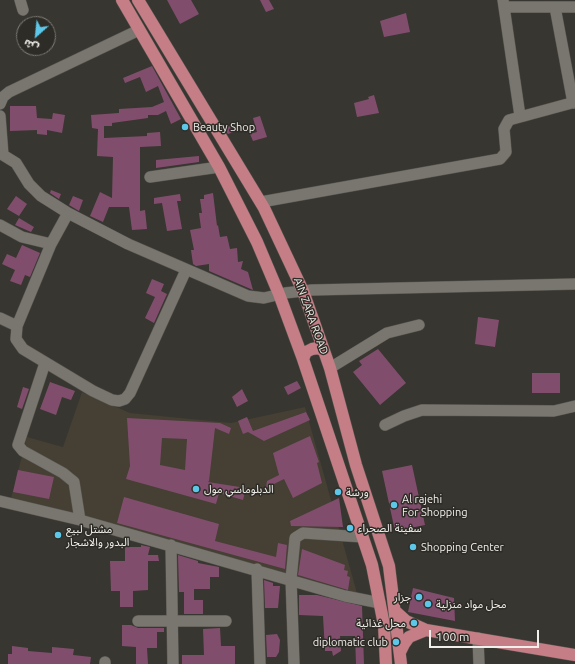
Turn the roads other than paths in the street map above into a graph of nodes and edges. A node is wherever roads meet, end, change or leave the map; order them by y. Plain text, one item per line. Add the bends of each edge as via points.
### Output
1 (122, 0) edge
2 (138, 0) edge
3 (503, 4) edge
4 (555, 7) junction
5 (575, 7) edge
6 (139, 30) junction
7 (574, 103) edge
8 (0, 104) edge
9 (0, 116) edge
10 (520, 116) junction
11 (220, 167) junction
12 (150, 177) dead end
13 (261, 202) junction
14 (68, 213) junction
15 (0, 225) edge
16 (50, 244) junction
17 (186, 270) junction
18 (575, 284) edge
19 (303, 291) junction
20 (279, 294) junction
21 (0, 318) edge
22 (419, 325) dead end
23 (17, 326) junction
24 (324, 351) junction
25 (303, 359) junction
26 (45, 363) junction
27 (330, 368) junction
28 (575, 406) edge
29 (385, 425) dead end
30 (0, 501) edge
31 (80, 520) junction
32 (363, 537) junction
33 (171, 545) junction
34 (257, 570) junction
35 (291, 579) junction
36 (380, 603) junction
37 (396, 611) junction
38 (226, 621) dead end
39 (138, 622) dead end
40 (173, 622) junction
41 (426, 630) junction
42 (478, 638) junction
43 (575, 655) edge
44 (401, 658) edge
45 (173, 664) edge
46 (260, 664) edge
47 (294, 664) edge
48 (386, 664) edge
49 (479, 664) edge

1 - 6 main road, AIN ZARA ROAD
2 - 13 main road, AIN ZARA ROAD
3 - 4 street
3 - 10 street
4 - 5 street
4 - 7 street
6 - 8 street via 9,92
6 - 11 main road, AIN ZARA ROAD
7 - 10 street
9 - 14 street via 3,155 16,163 38,193
10 - 13 street via 511,118 505,124 506,152 500,159
11 - 12 street
11 - 20 main road, AIN ZARA ROAD
13 - 19 main road, AIN ZARA ROAD
14 - 16 street
14 - 17 street
15 - 16 street via 22,237
16 - 23 street
17 - 20 street via 248,296 264,298
17 - 26 street via 125,399 112,400
18 - 19 street
19 - 20 street
19 - 24 main road, AIN ZARA ROAD
20 - 25 main road, AIN ZARA ROAD
21 - 23 street
22 - 27 street via 387,333
23 - 26 street via 19,345
24 - 25 main road via 312,348 306,352
24 - 27 main road, AIN ZARA ROAD
25 - 32 main road, AIN ZARA ROAD
26 - 31 street via 18,445 23,451 70,477 76,488
27 - 37 main road, AIN ZARA ROAD via 356,465 388,566
28 - 29 street via 554,411 422,410
30 - 31 street
31 - 33 street
32 - 35 street via 300,534 293,542
32 - 36 main road, AIN ZARA ROAD
33 - 34 street
33 - 40 street
34 - 35 street
34 - 46 street
35 - 36 street via 346,596
35 - 47 street
36 - 48 main road, AIN ZARA ROAD
37 - 41 main road via 406,621
37 - 44 main road, AIN ZARA ROAD
38 - 40 street
39 - 40 street
40 - 45 street
41 - 42 main road
41 - 44 main road via 409,637 404,644
42 - 43 main road
42 - 49 street

